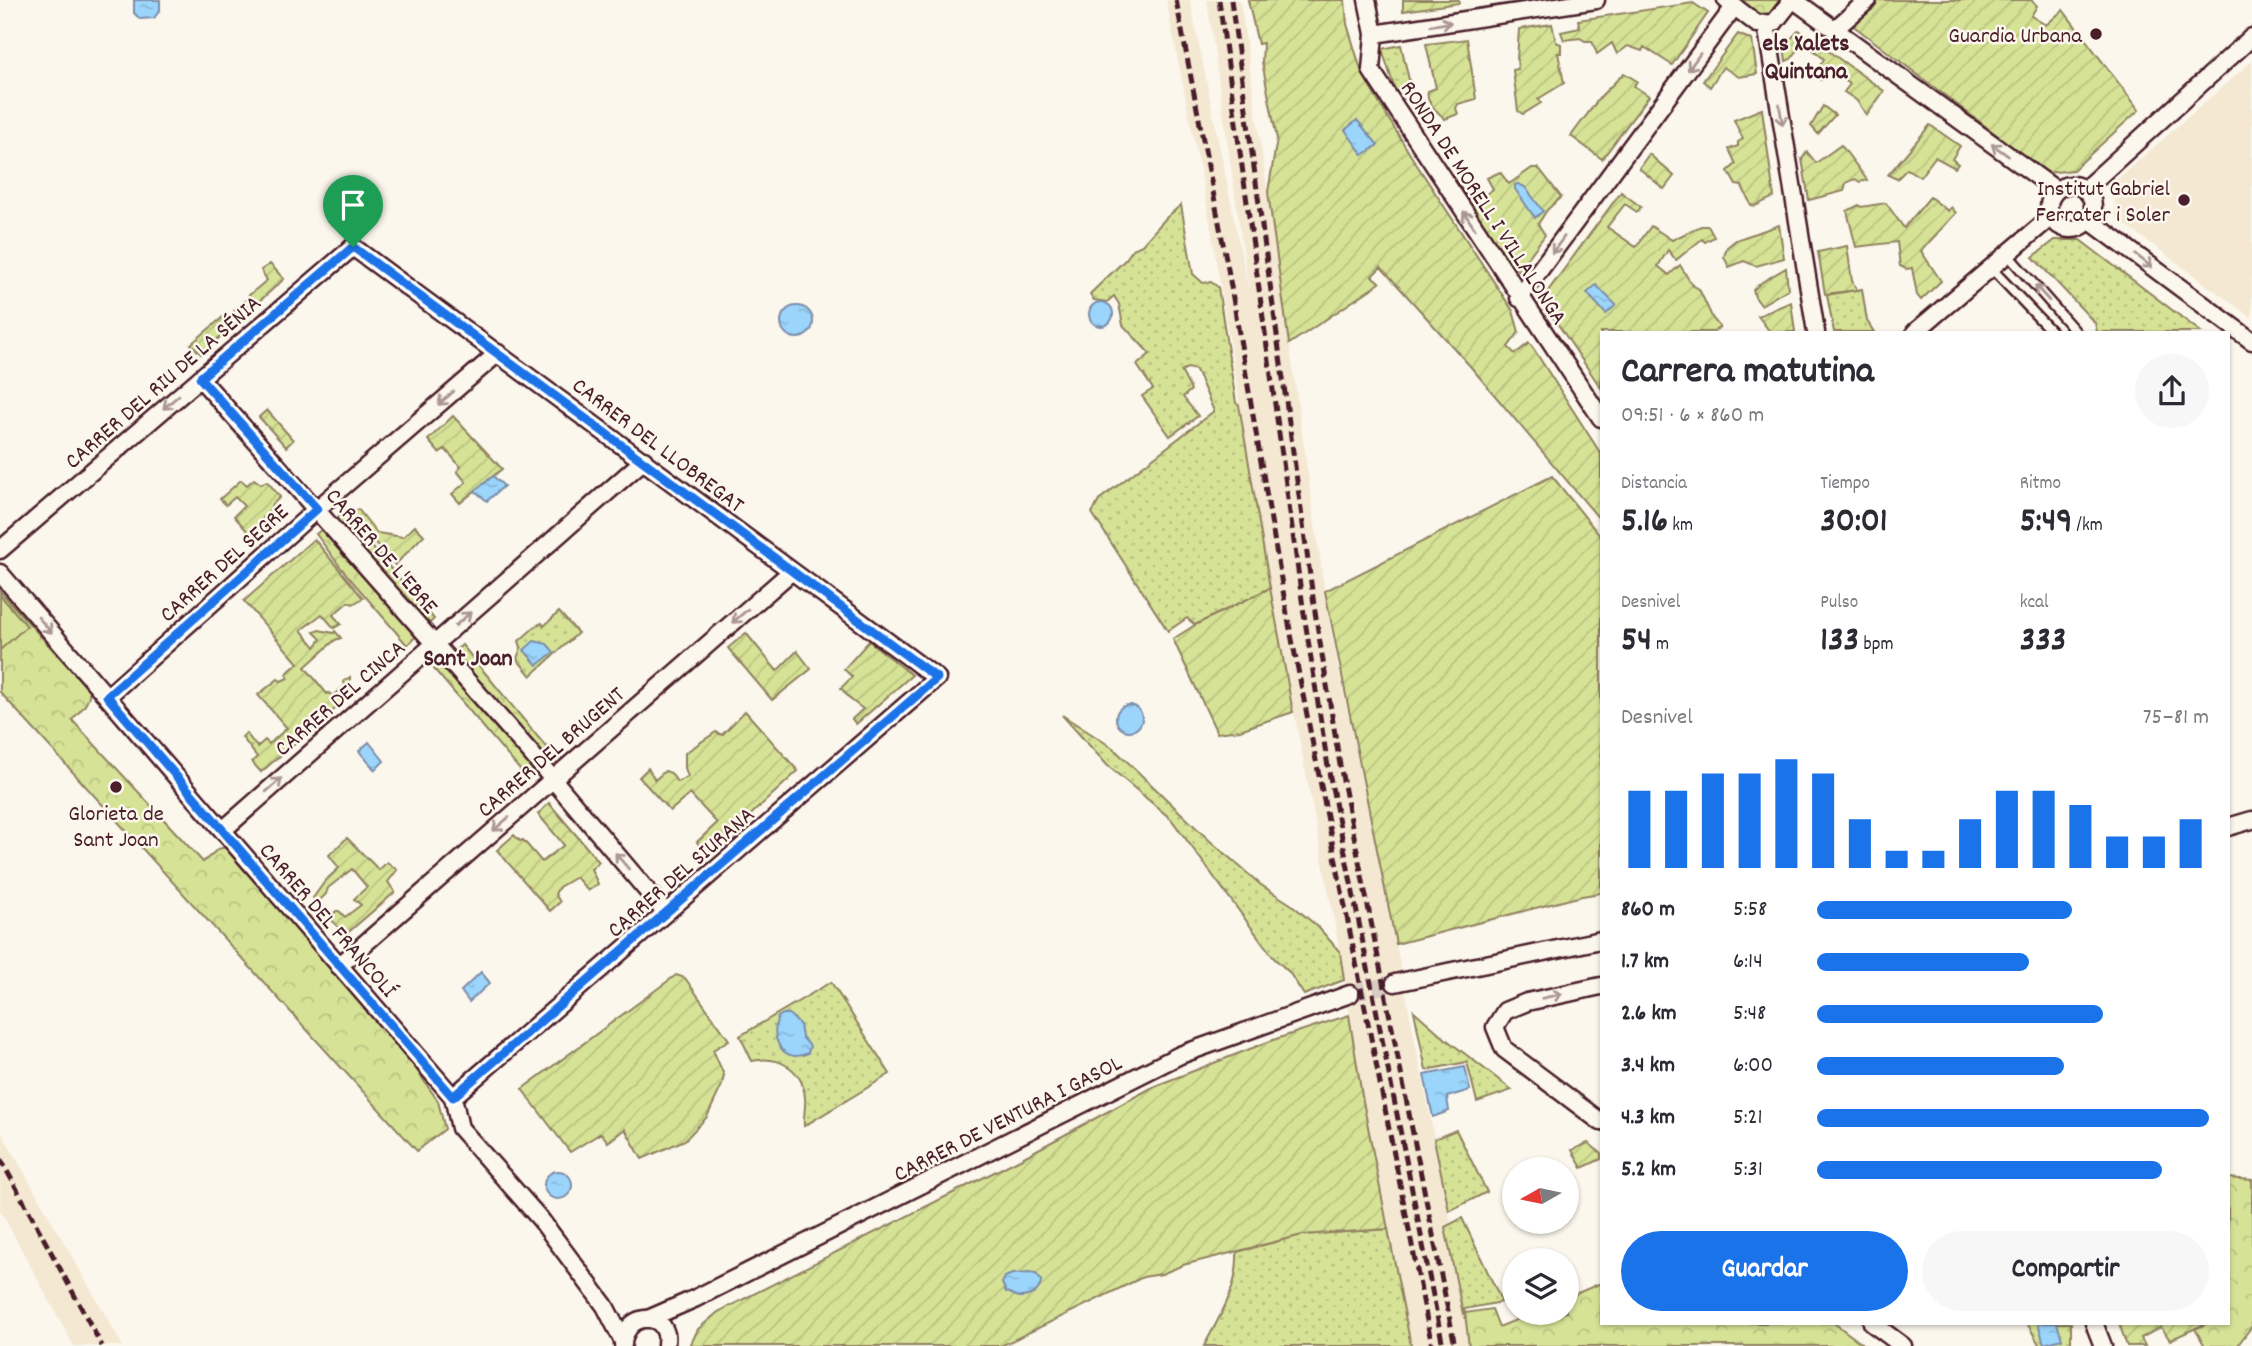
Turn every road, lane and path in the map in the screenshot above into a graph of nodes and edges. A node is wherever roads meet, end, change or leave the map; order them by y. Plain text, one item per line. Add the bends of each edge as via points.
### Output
1 (1367, 0) edge
2 (1597, 0) edge
3 (1793, 0) edge
4 (1868, 0) edge
5 (1730, 4) edge
6 (1766, 24) junction
7 (1835, 29) junction
8 (1374, 34) junction
9 (2252, 37) edge
10 (2085, 189) junction
11 (2056, 190) junction
12 (2051, 217) junction
13 (2089, 220) junction
14 (353, 247) joint
15 (2008, 255) junction
16 (1992, 269) junction
17 (1520, 298) junction
18 (1816, 331) edge
19 (1916, 331) edge
20 (2051, 331) edge
21 (2075, 331) edge
22 (2252, 341) edge
23 (498, 353) junction
24 (200, 378) junction
25 (1600, 417) edge
26 (644, 460) junction
27 (317, 509) junction
28 (0, 550) edge
29 (792, 571) junction
30 (0, 573) edge
31 (435, 644) junction
32 (937, 678) joint
33 (107, 696) junction
34 (553, 779) junction
35 (223, 830) junction
36 (666, 913) junction
37 (1600, 940) edge
38 (339, 965) junction
39 (1395, 983) tunnel mouth
40 (1600, 986) edge
41 (1350, 995) tunnel mouth
42 (453, 1097) junction
43 (1600, 1121) edge
44 (694, 1300) junction
45 (605, 1306) junction
46 (641, 1320) junction
47 (1875, 1325) edge
48 (2095, 1325) edge
49 (666, 1340) edge
50 (623, 1343) edge
51 (1903, 1346) edge
52 (2103, 1346) edge

1 - 8 street, RONDA DE MORELL I VILLALONGA
8 -> 2 street
3 - 6 street via 1774,23
3 - 7 street
4 - 7 street
5 - 6 street via 1756,24
5 -> 17 street
6 -> 18 street
11 -> 7 street
17 -> 8 street, RONDA DE MORELL I VILLALONGA via 1371,70
9 - 10 street
10 - 11 street via 2067,185
10 - 13 street via 2092,200
11 - 12 street via 2049,203
12 - 13 street via 2069,229
12 - 15 street
13 -> 22 street
14 - 23 street, CARRER DEL LLOBREGAT
14 - 24 street, CARRER DEL RIU DE LA SÉNIA
15 - 16 street
21 -> 15 lane
16 - 19 street
16 - 20 lane
17 - 25 street, RONDA DE MORELL I VILLALONGA
23 - 26 street, CARRER DEL LLOBREGAT
23 -> 27 street, CARRER DEL SEGRE
24 - 27 street, CARRER DE L'EBRE
24 -> 28 street, CARRER DEL RIU DE LA SÉNIA
26 - 29 street, CARRER DEL LLOBREGAT
31 -> 26 street, CARRER DEL CINCA
27 - 31 street, CARRER DE L'EBRE
27 - 33 street, CARRER DEL SEGRE
29 - 32 street, CARRER DEL LLOBREGAT
29 -> 34 street, CARRER DEL BRUGENT
30 -> 33 street, CARRER DEL FRANCOLÍ
31 - 34 street, CARRER DE L'EBRE
35 -> 31 street, CARRER DEL CINCA
32 - 36 street, CARRER DEL SIURANA
33 - 35 street, CARRER DEL FRANCOLÍ
36 -> 34 street, CARRER DE L'EBRE
34 -> 38 street, CARRER DEL BRUGENT
35 - 38 street, CARRER DEL FRANCOLÍ
36 - 42 street, CARRER DEL SIURANA
37 - 39 street
38 - 42 street, CARRER DEL FRANCOLÍ
43 -> 40 street via 1504,1049 1495,1027 1504,1011 1527,1002
41 - 44 street, CARRER DE VENTURA I GASOL via 1180,1055
42 - 45 street, CARRER DEL FRANCOLÍ via 460,1128 541,1220
44 - 46 street, CARRER DE VENTURA I GASOL
44 - 49 street, CARRER DE VENTURA I GASOL via 672,1321
45 - 46 street, CARRER DEL FRANCOLÍ via 620,1316
45 - 50 street, CARRER DEL FRANCOLÍ
46 - 49 street, CARRER DEL FRANCOLÍ via 658,1323
46 - 50 street via 628,1326
47 - 51 street
48 - 52 street

